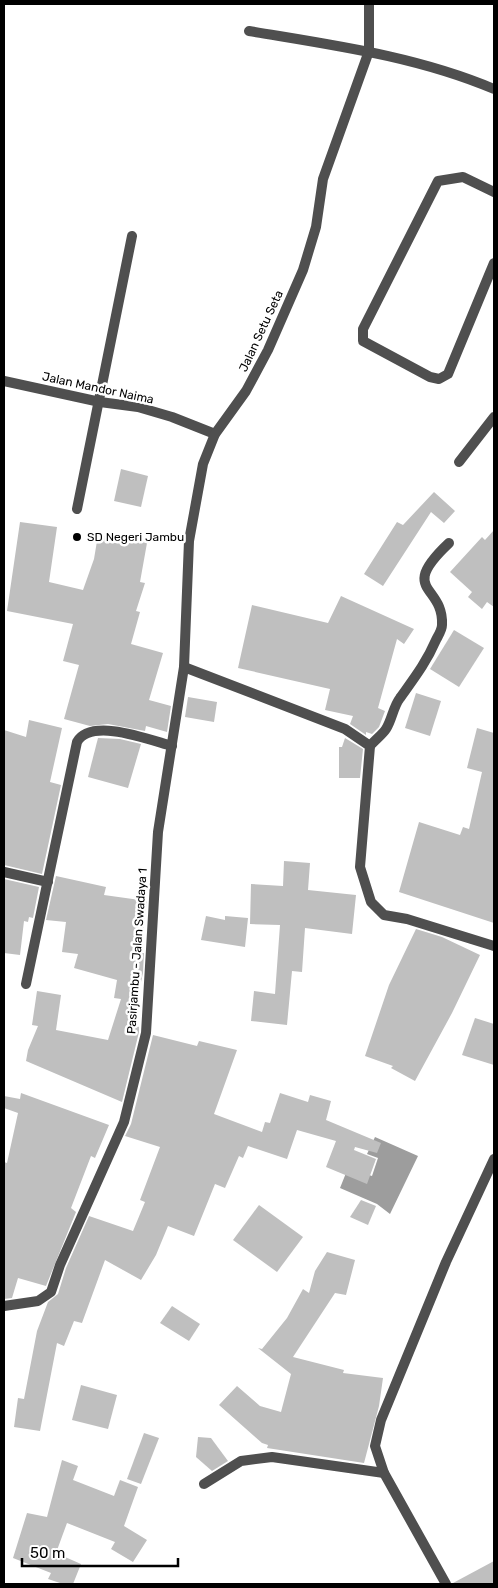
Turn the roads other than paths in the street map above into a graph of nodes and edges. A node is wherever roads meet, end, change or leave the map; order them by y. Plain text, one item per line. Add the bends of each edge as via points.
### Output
1 (369, 4) edge
2 (249, 32) dead end
3 (369, 51) junction
4 (494, 89) edge
5 (494, 192) edge
6 (132, 236) dead end
7 (494, 263) edge
8 (4, 381) edge
9 (100, 402) junction
10 (494, 417) edge
11 (214, 434) junction
12 (459, 462) dead end
13 (76, 509) dead end
14 (449, 543) dead end
15 (184, 667) junction
16 (172, 746) junction
17 (370, 746) junction
18 (4, 872) edge
19 (48, 882) junction
20 (494, 946) edge
21 (26, 984) dead end
22 (494, 1159) edge
23 (4, 1306) edge
24 (384, 1473) junction
25 (204, 1484) dead end
26 (446, 1584) edge

1 - 3 street, Jalan Setu Seta
2 - 3 street
3 - 4 street via 457,73
3 - 11 street, Jalan Setu Seta via 323,179 316,227 303,270 246,391
5 - 7 street via 463,177 438,181 363,329 363,341 430,377 439,379 448,374
6 - 9 street
8 - 9 street, Jalan Mandor Naima
9 - 11 street, Jalan Mandor Naima via 138,407
9 - 13 street
10 - 12 street
11 - 15 street, Jalan Setu Seta via 203,464 189,541
14 - 17 street via 431,560 424,576 424,584 438,608 442,626 428,660 400,697 386,728
15 - 16 street, Pasirjambu - Jalan Swadaya 1
15 - 17 street via 345,729
16 - 19 street via 114,731 89,731 80,736
16 - 23 street, Pasirjambu - Jalan Swadaya 1 via 158,832 146,1033 124,1122 51,1292 38,1301
17 - 20 street via 360,867 371,902 384,915
18 - 19 street
19 - 21 street
22 - 24 street via 446,1262 381,1420 375,1446
24 - 25 street via 272,1457 240,1461
24 - 26 street

